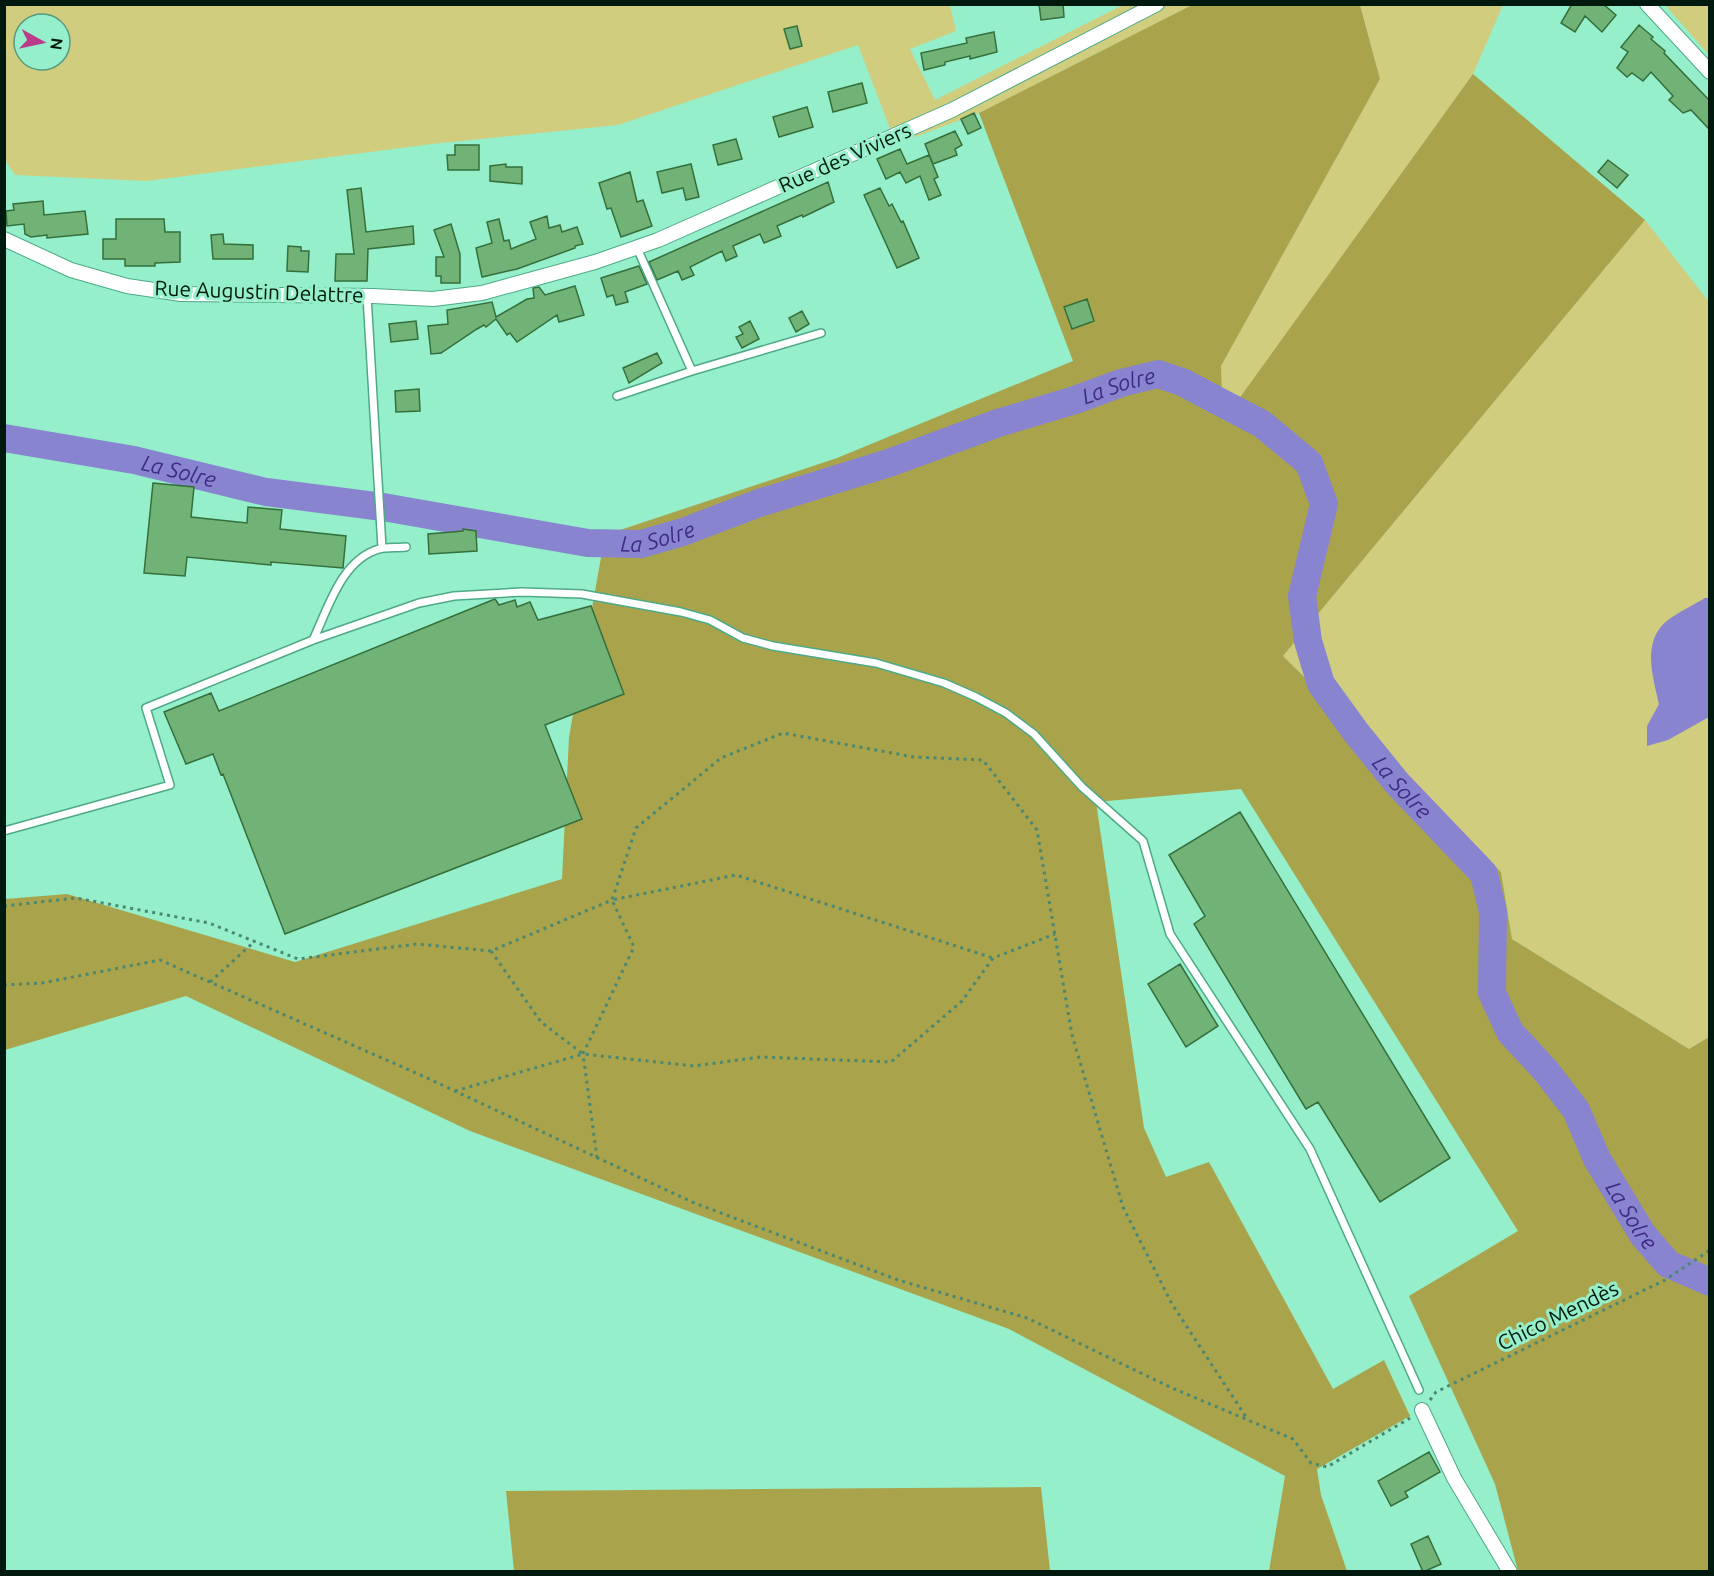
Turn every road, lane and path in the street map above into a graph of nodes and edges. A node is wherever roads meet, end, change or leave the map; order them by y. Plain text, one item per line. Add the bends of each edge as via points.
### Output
1 (1157, 4) edge
2 (1647, 4) edge
3 (1710, 72) edge
4 (4, 239) edge
5 (637, 248) junction
6 (521, 282) joint
7 (367, 296) junction
8 (821, 333) dead end
9 (692, 371) junction
10 (617, 396) dead end
11 (406, 547) dead end
12 (382, 548) junction
13 (313, 640) junction
14 (4, 831) edge
15 (612, 900) junction
16 (4, 906) edge
17 (1055, 934) junction
18 (255, 941) junction
19 (491, 951) junction
20 (993, 957) junction
21 (210, 982) junction
22 (4, 985) edge
23 (583, 1054) junction
24 (454, 1091) junction
25 (597, 1158) junction
26 (1710, 1250) edge
27 (1419, 1390) dead end
28 (1420, 1412) junction
29 (1248, 1420) junction
30 (1510, 1572) edge

1 - 5 street, Rue des Viviers via 952,110
2 - 3 street
4 - 7 street, Rue Augustin Delattre via 70,270 128,286 181,294
5 - 6 street, Rue des Viviers
5 - 9 lane
6 - 7 street, Rue Augustin Delattre via 462,297
7 - 12 lane
8 - 9 lane
9 - 10 lane
11 - 12 lane
12 - 13 lane via 360,559 338,585
13 - 14 lane via 146,708 170,785
13 - 27 lane via 419,603 454,596 582,594 681,612 773,646 909,671 1006,713 1034,734 1082,787 1143,841 1170,934 1310,1149
15 - 17 path via 636,828 721,758 783,733 914,757 983,760 1037,830
15 - 19 path
15 - 20 path via 736,875
15 - 23 path via 634,947
16 - 18 path via 76,898 209,923
17 - 20 path
17 - 29 path via 1072,1035 1123,1207 1172,1304
18 - 19 path via 298,959 417,944
18 - 21 path
19 - 23 path via 541,1022
20 - 23 path via 962,1001 891,1062 760,1057 694,1066
21 - 22 path, Chico Mendès via 160,960 42,983
21 - 24 path, Chico Mendès
23 - 24 path
23 - 25 path
24 - 25 path, Chico Mendès
25 - 29 path, Chico Mendès via 692,1202 887,1276 1027,1318
26 - 28 path, Chico Mendès via 1665,1280 1436,1392
28 - 29 path, Chico Mendès via 1327,1467 1311,1463 1293,1439
28 - 30 street

